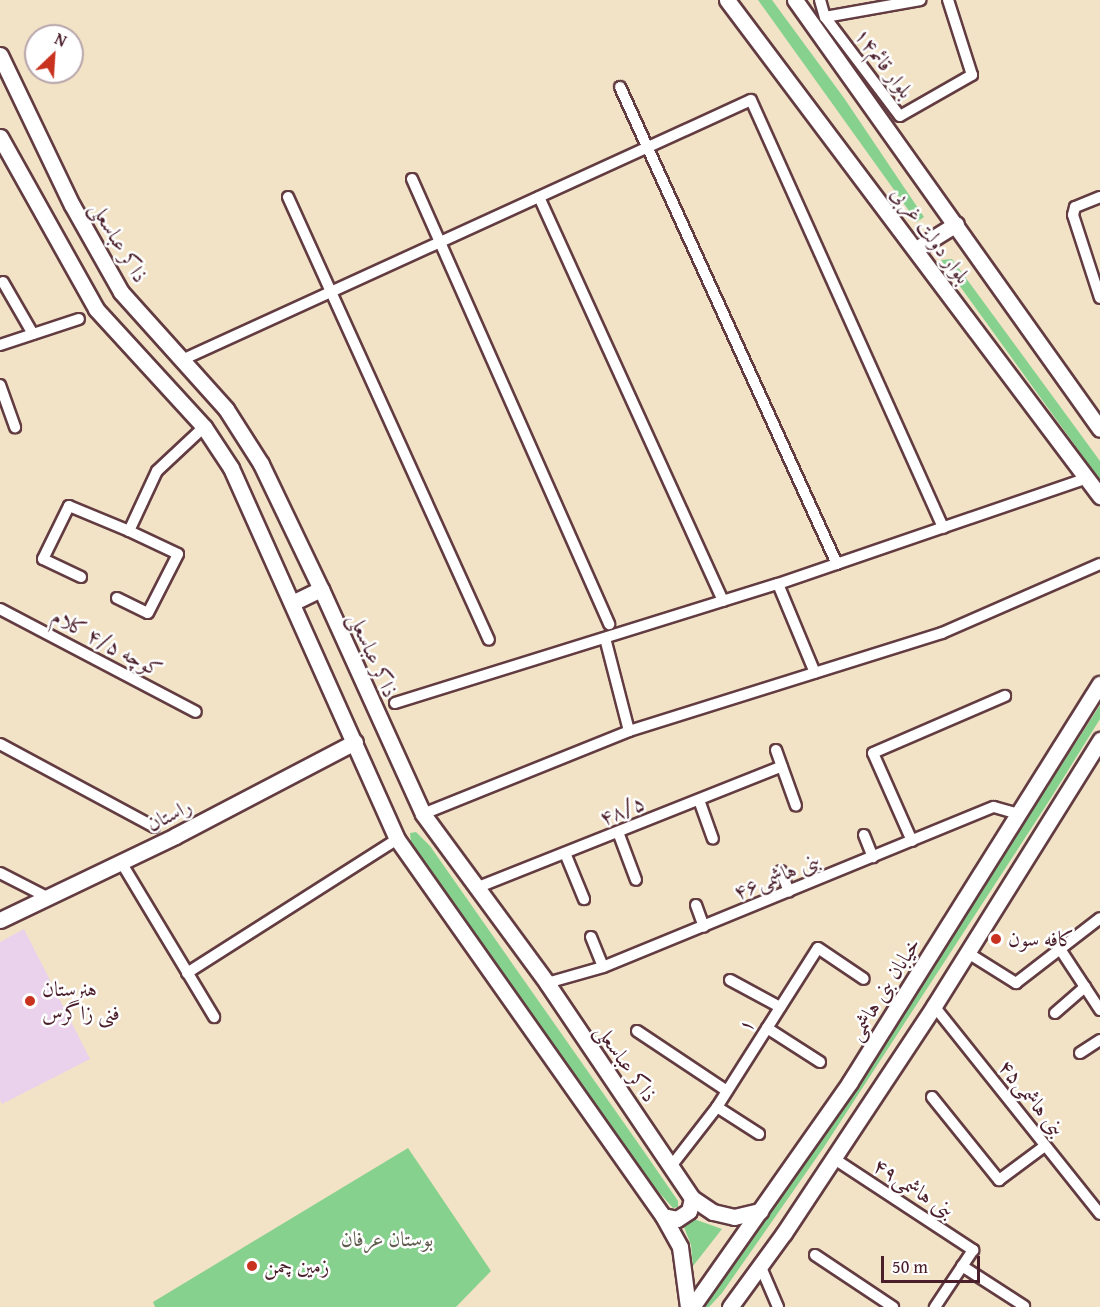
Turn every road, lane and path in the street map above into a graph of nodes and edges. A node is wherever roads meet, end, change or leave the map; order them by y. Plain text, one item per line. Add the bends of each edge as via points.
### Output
1 (727, 0) edge
2 (795, 0) edge
3 (820, 0) edge
4 (920, 0) edge
5 (948, 0) edge
6 (825, 17) junction
7 (0, 55) edge
8 (620, 87) dead end
9 (0, 137) edge
10 (648, 147) junction
11 (412, 178) dead end
12 (288, 197) dead end
13 (539, 197) junction
14 (1100, 197) edge
15 (956, 224) junction
16 (440, 242) junction
17 (916, 249) junction
18 (3, 282) dead end
19 (331, 292) junction
20 (1100, 298) edge
21 (79, 319) dead end
22 (33, 334) junction
23 (0, 345) edge
24 (184, 359) junction
25 (0, 385) edge
26 (15, 427) dead end
27 (204, 427) junction
28 (1100, 429) edge
29 (1088, 478) junction
30 (1100, 496) edge
31 (943, 528) junction
32 (129, 531) junction
33 (837, 564) junction
34 (1100, 564) edge
35 (81, 577) dead end
36 (778, 584) junction
37 (321, 589) junction
38 (117, 598) dead end
39 (723, 601) junction
40 (292, 603) junction
41 (0, 609) edge
42 (609, 624) dead end
43 (605, 638) junction
44 (489, 640) dead end
45 (815, 673) junction
46 (1100, 684) edge
47 (1005, 696) dead end
48 (395, 703) dead end
49 (196, 712) dead end
50 (628, 731) junction
51 (1100, 740) edge
52 (355, 742) junction
53 (0, 744) edge
54 (776, 750) dead end
55 (782, 766) junction
56 (699, 800) junction
57 (796, 806) dead end
58 (423, 814) junction
59 (1020, 814) junction
60 (154, 827) dead end
61 (618, 832) junction
62 (864, 835) dead end
63 (397, 839) junction
64 (713, 839) dead end
65 (912, 841) junction
66 (565, 854) junction
67 (873, 857) junction
68 (121, 862) junction
69 (782, 871) dead end
70 (0, 873) edge
71 (636, 880) dead end
72 (476, 888) junction
73 (789, 892) junction
74 (47, 897) junction
75 (585, 899) dead end
76 (696, 905) dead end
77 (1100, 918) edge
78 (0, 920) edge
79 (704, 927) junction
80 (591, 937) dead end
81 (1060, 949) junction
82 (968, 953) junction
83 (603, 967) junction
84 (187, 973) junction
85 (864, 979) dead end
86 (730, 980) dead end
87 (547, 983) junction
88 (1085, 987) junction
89 (934, 1006) junction
90 (780, 1007) junction
91 (1100, 1010) edge
92 (1055, 1013) dead end
93 (214, 1017) dead end
94 (768, 1028) junction
95 (637, 1031) dead end
96 (1100, 1040) edge
97 (1080, 1053) dead end
98 (820, 1062) dead end
99 (727, 1091) junction
100 (933, 1097) dead end
101 (717, 1107) junction
102 (759, 1134) dead end
103 (1045, 1146) junction
104 (833, 1158) junction
105 (672, 1165) junction
106 (692, 1198) junction
107 (760, 1211) junction
108 (1100, 1214) edge
109 (663, 1216) junction
110 (815, 1255) dead end
111 (760, 1265) junction
112 (962, 1266) junction
113 (1024, 1306) edge
114 (690, 1307) edge
115 (730, 1307) edge
116 (778, 1307) edge
117 (893, 1307) edge
118 (935, 1307) edge

1 - 17 street, بلوار دولت غربی
2 - 15 street, بلوار دولت غربی
3 - 6 street
4 - 6 street
5 - 6 street, بلوار قائم۱۴ via 972,75 900,116
7 - 24 street, ذاکر عباسعلی via 72,205 121,292
8 - 10 street
9 - 27 street via 96,309
10 - 13 street
10 - 31 street via 751,100
10 - 33 street
11 - 16 street
12 - 19 street
13 - 16 street
13 - 39 street
14 - 20 street via 1075,207 1073,215
15 - 17 street
15 - 28 street, بلوار دولت غربی
16 - 19 street
16 - 42 street
17 - 29 street, بلوار دولت غربی
18 - 22 street
19 - 24 street
19 - 44 street
21 - 22 street
22 - 23 street
24 - 37 street, ذاکر عباسعلی via 226,409 261,464
25 - 26 street
27 - 32 street via 157,471
27 - 40 street via 231,468
29 - 30 street, بلوار دولت غربی
29 - 31 street
31 - 33 street
32 - 35 street via 69,506 43,559
32 - 38 street via 178,554 148,613
33 - 36 street
34 - 45 street via 942,633
36 - 39 street
36 - 45 street
37 - 40 street
37 - 58 street, ذاکر عباسعلی
39 - 43 street
40 - 52 street
41 - 49 street, کوچه ۴/۵ کلام
43 - 48 street
43 - 50 street
45 - 50 street
46 - 59 street, خیابان بنی هاشمی
47 - 65 street via 873,753
50 - 58 street
51 - 82 street
52 - 63 street
52 - 68 street, راستان
53 - 60 street
54 - 55 street
55 - 56 street, ۴۸/۵
55 - 57 street
56 - 61 street, ۴۸/۵
56 - 64 street
58 - 72 street, ذاکر عباسعلی
59 - 65 street, بنی هاشمی۴۶ via 993,807
59 - 107 street, خیابان بنی هاشمی via 850,1082
61 - 66 street, ۴۸/۵
61 - 71 street
62 - 67 street
63 - 84 street
63 - 109 street
65 - 67 street, بنی هاشمی۴۶
66 - 72 street, ۴۸/۵
66 - 75 street
67 - 73 street, بنی هاشمی۴۶
68 - 74 street, راستان
68 - 84 street
69 - 73 street
70 - 74 street
72 - 87 street, ذاکر عباسعلی
73 - 79 street, بنی هاشمی۴۶
74 - 78 street, راستان
76 - 79 street
77 - 81 street
79 - 83 street, بنی هاشمی۴۶
80 - 83 street
81 - 82 street via 1016,983
81 - 88 street
82 - 89 street
83 - 87 street, بنی هاشمی۴۶
84 - 93 street
85 - 90 street, ۱ via 818,948
86 - 90 street
87 - 105 street, ذاکر عباسعلی
88 - 91 street
88 - 92 street
89 - 103 street, بنی هاشمی۴۵
89 - 104 street
90 - 94 street, ۱
94 - 98 street
94 - 99 street, ۱
95 - 99 street
96 - 97 street
99 - 101 street, ۱
100 - 103 street via 999,1180
101 - 102 street
101 - 105 street, ۱
103 - 108 street, بنی هاشمی۴۵
104 - 111 street
104 - 112 street, بنی هاشمی۴۹ via 973,1250
105 - 106 street, ذاکر عباسعلی
106 - 107 street, ذاکر عباسعلی via 713,1212 734,1216
106 - 109 street via 689,1211 677,1219
107 - 114 street, خیابان بنی هاشمی
109 - 114 street via 680,1247
110 - 117 street
111 - 115 street
111 - 116 street
112 - 113 street
112 - 118 street

